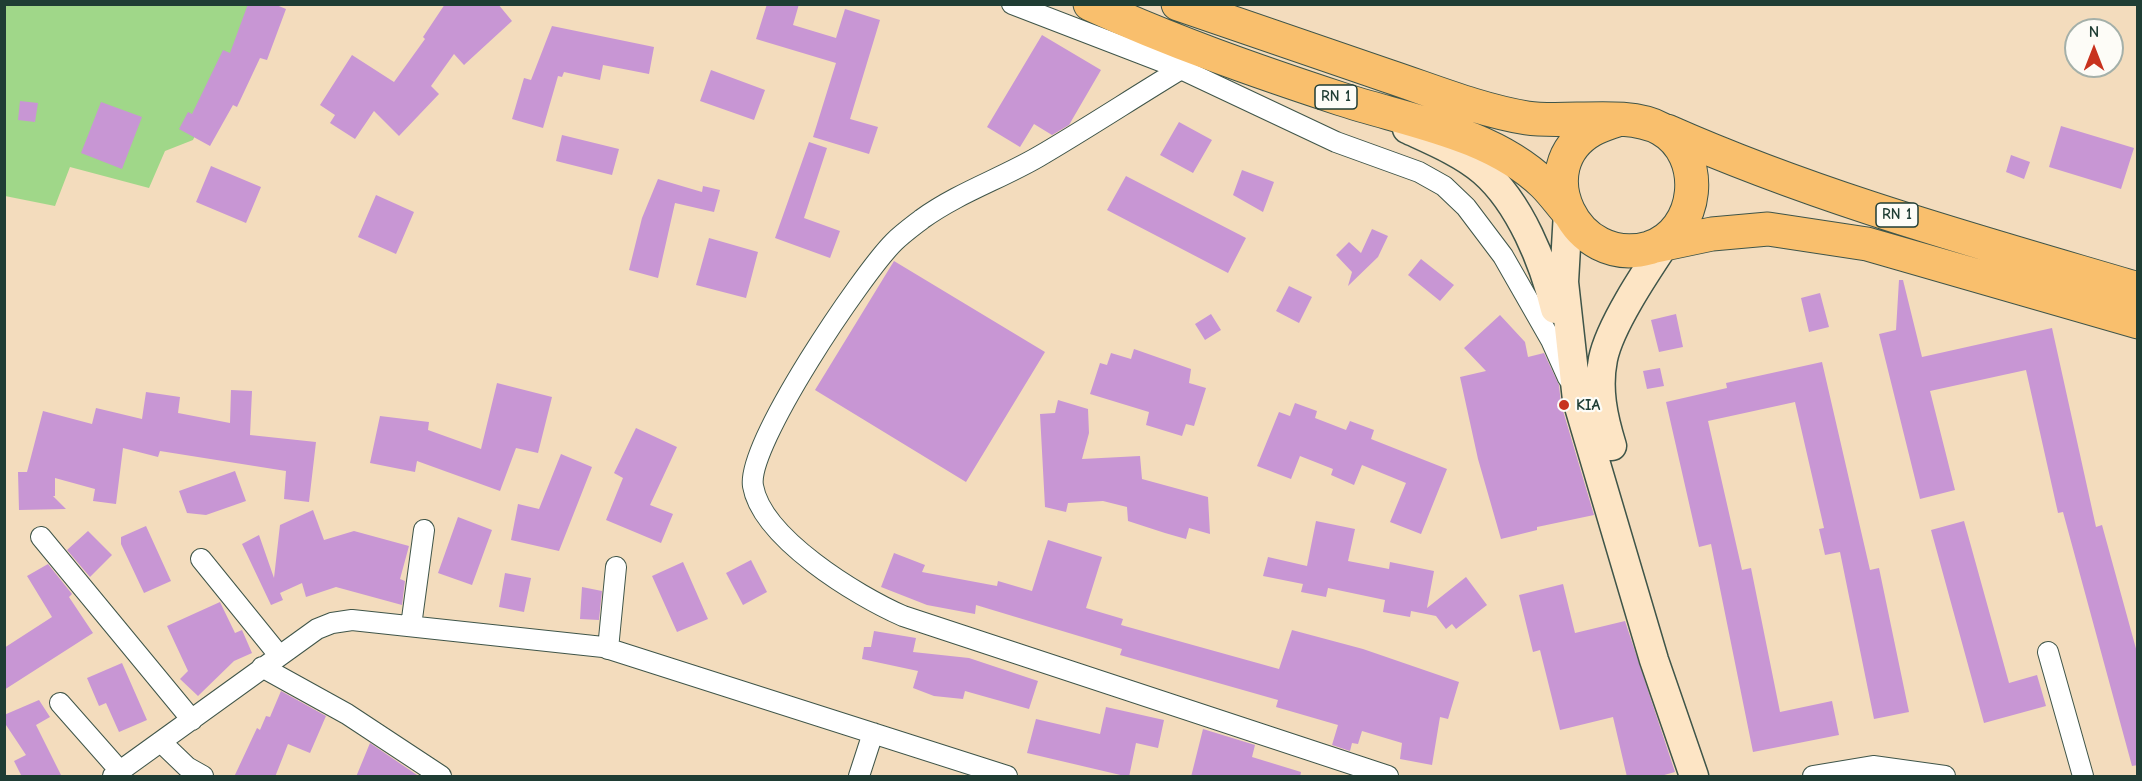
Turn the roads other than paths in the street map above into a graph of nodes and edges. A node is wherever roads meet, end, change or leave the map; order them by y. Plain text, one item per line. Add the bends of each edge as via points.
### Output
1 (1012, 4) edge
2 (1090, 4) edge
3 (1178, 4) edge
4 (1180, 69) junction
5 (1340, 98) junction
6 (1617, 120) junction
7 (1662, 129) junction
8 (1568, 212) junction
9 (1661, 242) junction
10 (2138, 289) edge
11 (2138, 321) edge
12 (1577, 400) junction
13 (424, 530) dead end
14 (41, 537) dead end
15 (201, 560) dead end
16 (616, 567) dead end
17 (411, 626) junction
18 (608, 649) junction
19 (2048, 652) dead end
20 (278, 654) junction
21 (262, 666) junction
22 (60, 704) dead end
23 (192, 720) junction
24 (873, 733) junction
25 (162, 743) junction
26 (116, 774) edge
27 (203, 777) edge
28 (441, 777) edge
29 (859, 777) edge
30 (1007, 777) edge
31 (1388, 777) edge
32 (1695, 777) edge
33 (1813, 777) edge
34 (1945, 777) edge
35 (2083, 777) edge

1 - 4 street
2 - 5 highway, RN 1 via 1128,22
3 - 6 highway, RN 1 via 1468,103 1528,118
4 - 12 street via 1336,142 1419,172 1444,186 1466,207 1514,274 1551,340
4 - 31 street via 1036,158 933,212 895,241 868,273 769,427 752,484 760,505 782,534 837,581 872,602 903,616
5 - 8 highway, RN 1 via 1473,140 1518,164 1544,184
5 - 12 main road via 1462,157 1484,172 1505,197 1541,260
6 - 7 highway, RN 1 via 1640,121
6 - 8 highway, RN 1 via 1591,131 1574,146 1565,163 1561,186
7 - 9 highway via 1679,144 1690,164 1692,197 1685,218
7 - 10 highway, RN 1 via 1758,169 1975,241
8 - 9 highway, RN 1 via 1577,228 1605,247 1628,251
8 - 12 main road via 1564,282
9 - 11 highway, RN 1 via 1768,229 1867,244
9 - 32 main road via 1616,326 1603,358 1600,384 1602,413 1674,658
12 - 32 main road via 1653,660
13 - 17 street
14 - 23 street
15 - 20 street
16 - 18 street
17 - 18 street
17 - 20 street via 352,620 332,623
18 - 24 street
19 - 35 street
20 - 21 street
21 - 23 street
21 - 28 street via 347,714
22 - 26 street
23 - 25 street
24 - 29 street
24 - 30 street
25 - 26 street
25 - 27 street
33 - 34 street via 1873,766

